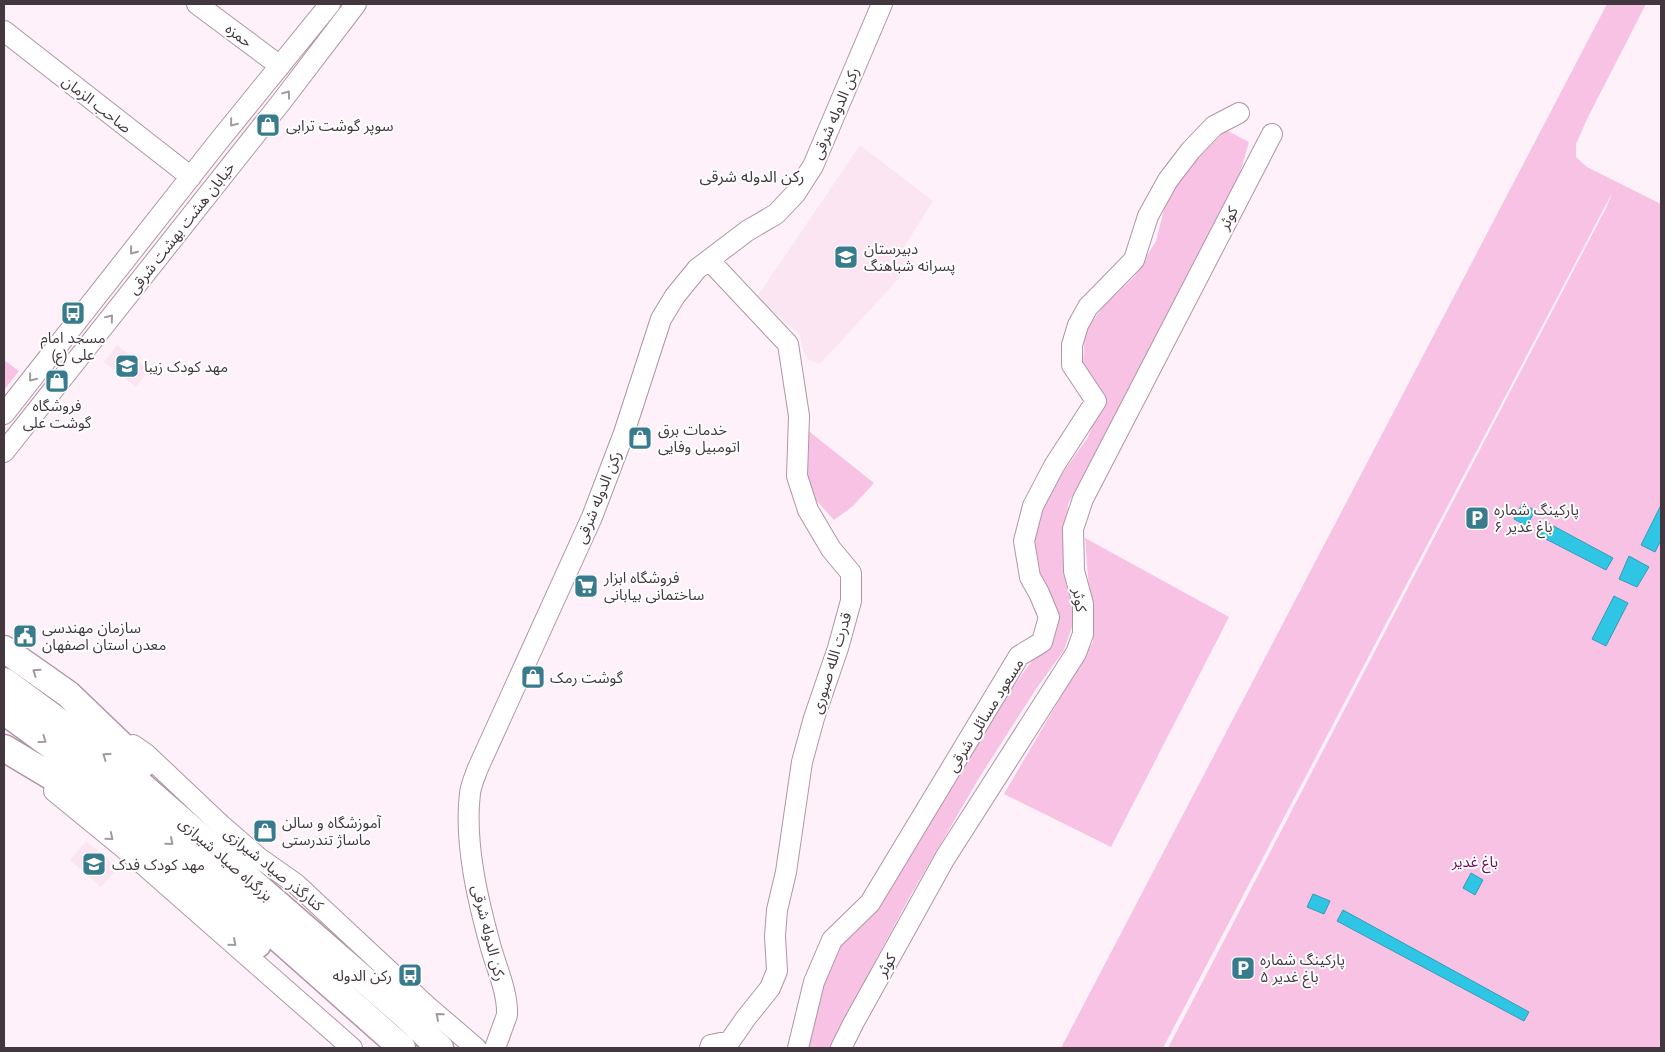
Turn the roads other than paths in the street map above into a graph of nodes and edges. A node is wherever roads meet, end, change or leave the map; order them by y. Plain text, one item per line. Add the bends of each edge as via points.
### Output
1 (198, 4) edge
2 (330, 4) edge
3 (356, 4) edge
4 (882, 4) edge
5 (4, 31) edge
6 (280, 66) junction
7 (1239, 113) dead end
8 (1272, 134) dead end
9 (218, 142) junction
10 (236, 158) junction
11 (190, 177) junction
12 (709, 260) junction
13 (4, 414) edge
14 (4, 452) edge
15 (4, 649) edge
16 (4, 681) edge
17 (68, 694) junction
18 (4, 711) edge
19 (4, 749) edge
20 (407, 1017) junction
21 (395, 1042) edge
22 (352, 1048) edge
23 (440, 1048) edge
24 (476, 1048) edge
25 (495, 1048) edge
26 (710, 1048) edge
27 (798, 1048) edge
28 (841, 1048) edge

1 - 6 street, حمزه
2 - 6 street, خیابان هشت بهشت شرقی
10 -> 3 street, خیابان هشت بهشت شرقی
4 - 12 street, رکن الدوله شرقی via 813,166 795,194 776,214
5 - 11 street, صاحب الزمان
6 -> 9 street, خیابان هشت بهشت شرقی
7 - 27 street, مسعود مسائلی شرقی via 1214,126 1168,180 1148,216 1134,260 1088,307 1078,325 1072,345 1072,365 1096,401 1032,506 1024,541 1030,578 1049,617 1042,642 1019,656 870,903 832,940 814,982
8 - 28 street, کوثر via 1083,499 1073,529 1074,571 1083,604 1083,634 1076,653 945,858
9 - 10 street
9 - 11 street, خیابان هشت بهشت شرقی
14 -> 10 street, خیابان هشت بهشت شرقی
11 -> 13 street, خیابان هشت بهشت شرقی
12 - 25 street, رکن الدوله شرقی via 674,296 661,318 624,433 592,517 470,792 470,839 480,910 507,1010
12 - 26 street, قدرت الله صبوری via 788,344 799,416 799,481 808,510 851,573 850,601 838,648 802,762 778,910 775,936 777,971 770,988 730,1041 718,1042
17 -> 15 highway
20 -> 16 highway, بزرگراه صیاد شیرازی via 118,765
17 - 20 highway via 152,775 299,900
24 -> 17 street, کنارگذر صیاد شیرازی via 296,884 220,824 146,754
18 -> 21 highway, بزرگراه صیاد شیرازی via 105,785
19 - 21 highway via 66,785 117,824 276,959
19 -> 22 street via 138,859
20 - 23 highway, بزرگراه صیاد شیرازی

